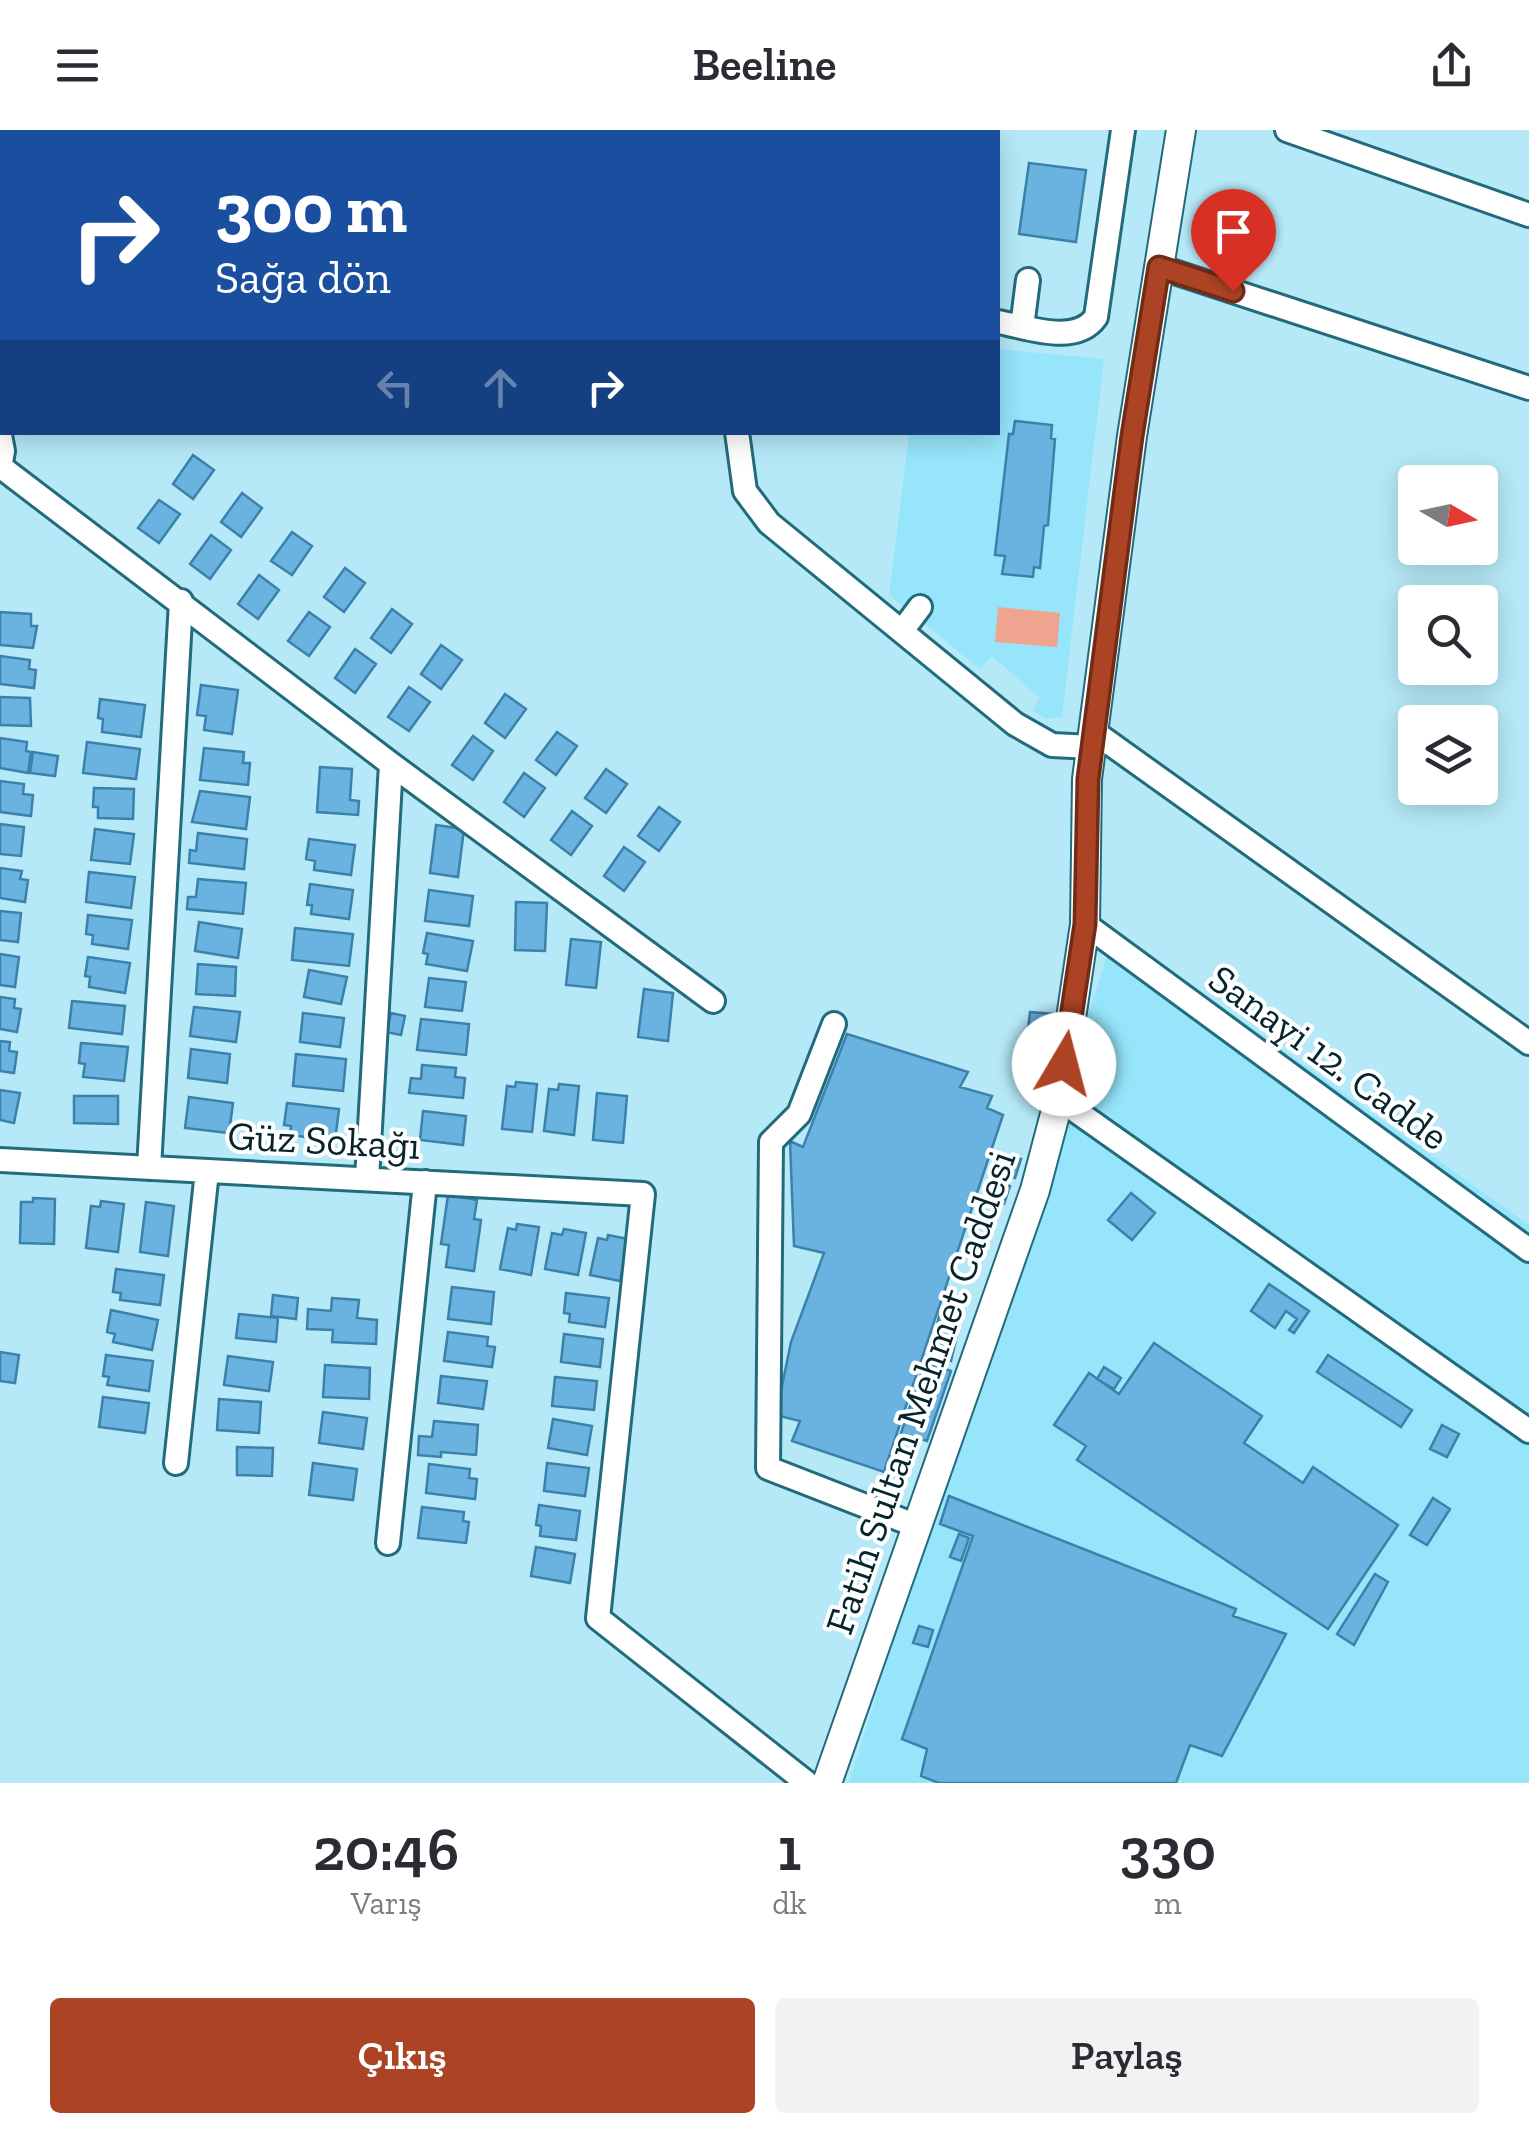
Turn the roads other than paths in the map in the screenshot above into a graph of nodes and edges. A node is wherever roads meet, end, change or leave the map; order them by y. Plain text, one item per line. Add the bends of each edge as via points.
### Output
1 (1123, 130) edge
2 (1180, 130) edge
3 (1286, 130) edge
4 (1529, 215) edge
5 (1159, 267) junction
6 (1028, 280) dead end
7 (1000, 322) edge
8 (1022, 326) junction
9 (1529, 388) edge
10 (0, 435) edge
11 (737, 435) edge
12 (1, 468) edge
13 (180, 601) junction
14 (920, 607) dead end
15 (902, 631) junction
16 (1093, 740) junction
17 (392, 764) junction
18 (1085, 924) junction
19 (713, 1002) dead end
20 (834, 1024) dead end
21 (1529, 1043) edge
22 (1060, 1099) junction
23 (0, 1160) edge
24 (149, 1168) junction
25 (207, 1171) junction
26 (367, 1180) junction
27 (425, 1182) junction
28 (1529, 1250) edge
29 (1529, 1431) edge
30 (176, 1463) dead end
31 (917, 1526) junction
32 (388, 1543) dead end
33 (807, 1783) edge
34 (827, 1783) edge

1 - 8 street via 1096,316 1079,332
2 - 5 main road, Fatih Sultan Mehmet Caddesi
3 - 4 street
5 - 9 street
5 - 16 main road, Fatih Sultan Mehmet Caddesi
6 - 8 street
7 - 8 street
10 - 12 street
11 - 15 street via 745,491 769,523
12 - 13 street
13 - 17 street
13 - 24 street
14 - 15 street
15 - 16 street via 1015,724 1052,745
16 - 18 main road, Fatih Sultan Mehmet Caddesi
16 - 21 street
17 - 19 street
17 - 26 street
18 - 22 main road, Fatih Sultan Mehmet Caddesi
18 - 28 street, Sanayi 12. Cadde
20 - 31 street via 798,1114 771,1142 768,1468
22 - 29 street
22 - 31 main road, Fatih Sultan Mehmet Caddesi via 1035,1190
23 - 24 street, Güz Sokağı
24 - 25 street, Güz Sokağı
25 - 26 street, Güz Sokağı
25 - 30 street
26 - 27 street, Güz Sokağı
27 - 32 street
27 - 33 street, Güz Sokağı via 643,1194 598,1618
31 - 34 main road, Fatih Sultan Mehmet Caddesi

